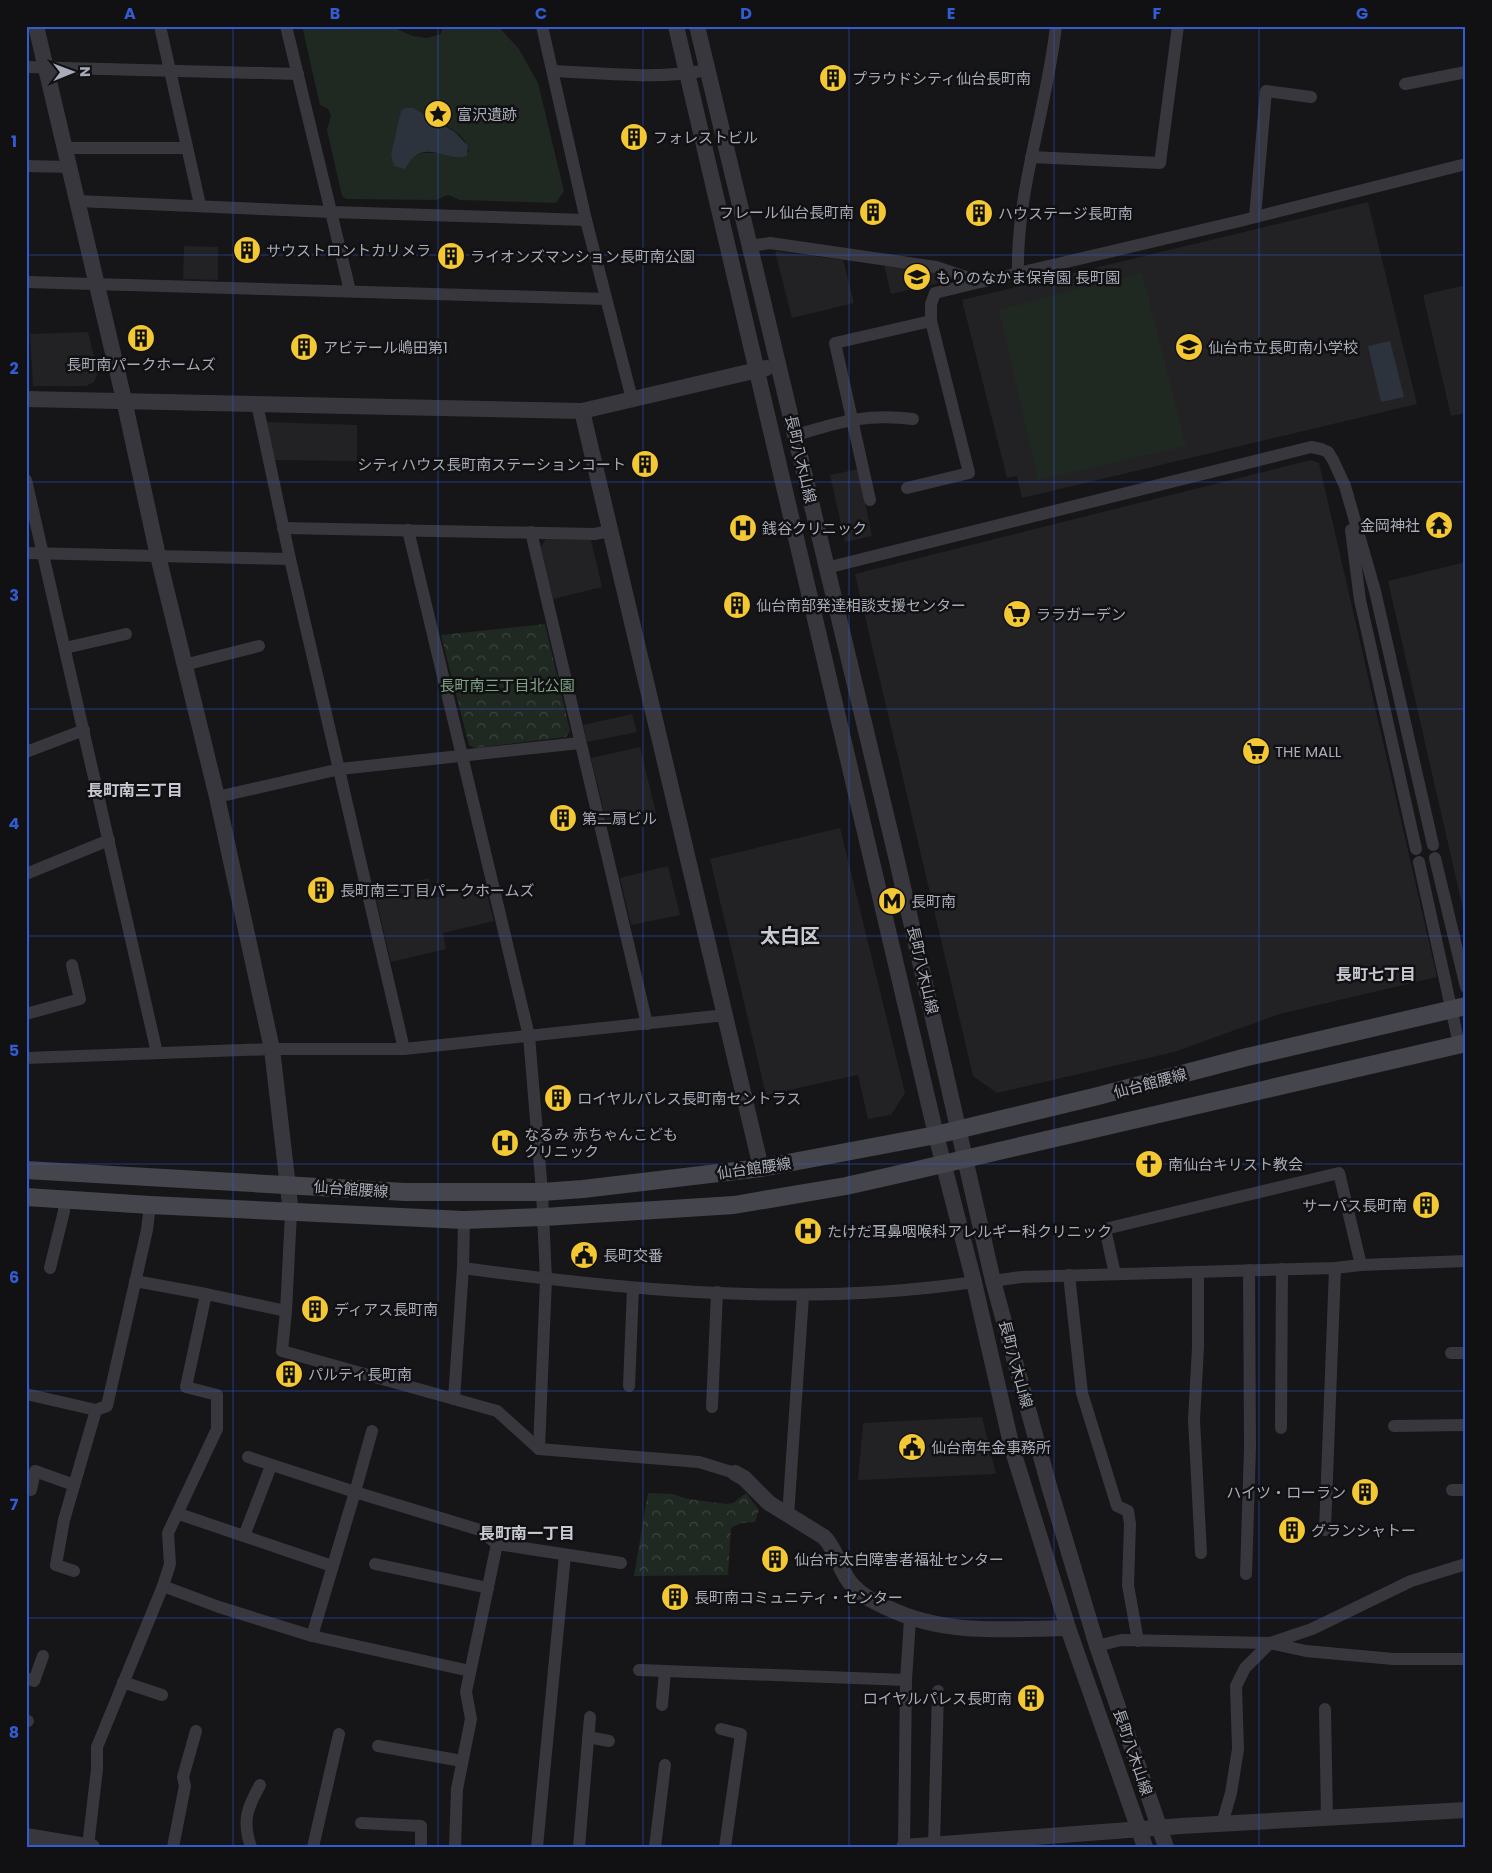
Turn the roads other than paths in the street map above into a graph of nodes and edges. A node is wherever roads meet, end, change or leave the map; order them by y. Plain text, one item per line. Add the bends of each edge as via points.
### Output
1 (36, 26) edge
2 (160, 26) edge
3 (286, 26) edge
4 (542, 26) edge
5 (676, 26) edge
6 (697, 26) edge
7 (1056, 26) edge
8 (1178, 26) edge
9 (26, 66) edge
10 (46, 67) junction
11 (170, 70) junction
12 (708, 70) junction
13 (553, 71) junction
14 (1466, 72) edge
15 (298, 74) junction
16 (688, 74) junction
17 (1405, 84) dead end
18 (1311, 97) dead end
19 (65, 148) junction
20 (187, 148) junction
21 (1031, 157) junction
22 (1466, 164) edge
23 (26, 166) edge
24 (69, 167) junction
25 (77, 200) junction
26 (200, 205) junction
27 (331, 212) junction
28 (1255, 217) junction
29 (586, 220) junction
30 (750, 246) junction
31 (1018, 274) junction
32 (26, 282) edge
33 (981, 282) junction
34 (95, 283) junction
35 (350, 291) junction
36 (606, 299) junction
37 (931, 321) junction
38 (778, 365) junction
39 (757, 370) junction
40 (26, 399) edge
41 (632, 399) junction
42 (124, 400) junction
43 (257, 404) junction
44 (582, 411) junction
45 (852, 418) junction
46 (913, 419) dead end
47 (796, 435) junction
48 (26, 480) edge
49 (1345, 486) junction
50 (907, 488) dead end
51 (870, 500) dead end
52 (284, 528) junction
53 (408, 530) junction
54 (611, 531) junction
55 (531, 532) junction
56 (26, 553) edge
57 (44, 554) junction
58 (158, 556) junction
59 (290, 560) junction
60 (826, 568) junction
61 (126, 634) dead end
62 (259, 646) dead end
63 (65, 648) junction
64 (184, 665) junction
65 (84, 730) junction
66 (580, 743) junction
67 (26, 752) edge
68 (463, 756) junction
69 (340, 769) junction
70 (216, 797) junction
71 (109, 840) junction
72 (26, 874) edge
73 (72, 966) dead end
74 (1466, 987) edge
75 (1459, 1008) edge
76 (26, 1014) edge
77 (726, 1015) junction
78 (647, 1024) junction
79 (529, 1036) junction
80 (1462, 1043) edge
81 (272, 1049) junction
82 (404, 1049) junction
83 (157, 1053) junction
84 (26, 1058) edge
85 (959, 1130) junction
86 (936, 1135) junction
87 (966, 1159) junction
88 (944, 1164) junction
89 (761, 1168) junction
90 (26, 1170) edge
91 (288, 1185) junction
92 (542, 1192) junction
93 (26, 1197) edge
94 (64, 1199) junction
95 (150, 1205) junction
96 (290, 1212) junction
97 (544, 1217) junction
98 (464, 1220) junction
99 (1466, 1261) edge
100 (1361, 1264) junction
101 (50, 1268) dead end
102 (464, 1268) junction
103 (1335, 1268) junction
104 (1282, 1269) junction
105 (1249, 1270) junction
106 (1198, 1272) junction
107 (1115, 1274) junction
108 (1069, 1275) junction
109 (546, 1279) junction
110 (135, 1281) junction
111 (993, 1281) junction
112 (974, 1282) junction
113 (633, 1288) junction
114 (717, 1292) junction
115 (206, 1294) junction
116 (803, 1296) junction
117 (286, 1311) junction
118 (1466, 1353) edge
119 (1451, 1354) dead end
120 (629, 1386) dead end
121 (26, 1394) edge
122 (454, 1399) junction
123 (712, 1408) dead end
124 (96, 1410) junction
125 (1466, 1425) edge
126 (1394, 1426) dead end
127 (1281, 1428) dead end
128 (372, 1431) dead end
129 (539, 1448) junction
130 (248, 1457) dead end
131 (271, 1466) junction
132 (735, 1473) joint
133 (74, 1485) junction
134 (31, 1490) dead end
135 (1452, 1490) dead end
136 (1466, 1490) edge
137 (355, 1492) junction
138 (1054, 1504) junction
139 (1031, 1511) junction
140 (179, 1514) junction
141 (788, 1516) junction
142 (1325, 1530) dead end
143 (244, 1536) junction
144 (497, 1544) junction
145 (1201, 1553) dead end
146 (565, 1555) junction
147 (621, 1563) dead end
148 (375, 1564) dead end
149 (1466, 1564) edge
150 (332, 1566) junction
151 (74, 1571) dead end
152 (1246, 1574) dead end
153 (163, 1586) junction
154 (488, 1588) junction
155 (910, 1619) junction
156 (1068, 1628) junction
157 (312, 1636) junction
158 (1138, 1641) junction
159 (1270, 1643) junction
160 (1098, 1646) junction
161 (43, 1656) dead end
162 (1466, 1659) edge
163 (639, 1670) dead end
164 (470, 1671) junction
165 (665, 1671) junction
166 (26, 1678) edge
167 (906, 1680) junction
168 (123, 1682) junction
169 (938, 1691) dead end
170 (162, 1695) dead end
171 (662, 1705) dead end
172 (1325, 1709) dead end
173 (590, 1717) dead end
174 (721, 1729) dead end
175 (196, 1730) dead end
176 (339, 1734) dead end
177 (588, 1737) junction
178 (609, 1740) dead end
179 (378, 1746) dead end
180 (462, 1761) junction
181 (665, 1765) dead end
182 (260, 1786) dead end
183 (1466, 1810) edge
184 (1327, 1818) junction
185 (361, 1823) dead end
186 (1222, 1824) junction
187 (1159, 1828) junction
188 (1139, 1829) junction
189 (26, 1836) edge
190 (88, 1846) edge
191 (927, 1846) edge
192 (92, 1847) edge
193 (173, 1847) edge
194 (251, 1847) edge
195 (313, 1847) edge
196 (422, 1847) edge
197 (455, 1847) edge
198 (538, 1847) edge
199 (579, 1847) edge
200 (655, 1847) edge
201 (725, 1847) edge
202 (904, 1847) edge
203 (1145, 1847) edge
204 (1166, 1847) edge

1 - 10 street
2 - 11 street
3 - 15 street
4 - 13 street
5 - 16 street
6 - 12 street, 長町八木山線
7 - 21 street via 1050,76
8 - 21 street via 1160,163
9 - 10 street
10 - 11 street
10 - 19 street
11 - 15 street
11 - 20 street
12 - 16 street
12 - 30 street, 長町八木山線
13 - 16 street
13 - 29 street
14 - 17 street
15 - 27 street
16 - 39 street
18 - 28 street via 1266,91
19 - 20 street
19 - 24 street
20 - 26 street
21 - 31 street via 1017,248
22 - 28 street
23 - 24 street
24 - 25 street
25 - 26 street
25 - 34 street
26 - 27 street
27 - 29 street
27 - 35 street
28 - 31 street
29 - 36 street
30 - 33 street via 770,243 936,266
30 - 38 street, 長町八木山線
31 - 33 street
32 - 34 street
33 - 37 street via 935,293
34 - 35 street
34 - 42 street
35 - 36 street
36 - 41 street
37 - 45 street via 836,343
37 - 50 street via 969,473
38 - 39 street
38 - 47 street, 長町八木山線
39 - 41 street
39 - 86 street
40 - 42 street
41 - 44 street
42 - 43 street
42 - 58 street
43 - 44 street
43 - 52 street
44 - 54 street
45 - 46 street via 888,416
45 - 47 street
45 - 51 street
47 - 60 street, 長町八木山線
48 - 57 street
49 - 60 street via 1328,452 1311,447
49 - 74 street via 1375,590
49 - 75 street via 1360,600 1418,855
52 - 53 street
52 - 59 street
53 - 55 street
53 - 68 street
54 - 55 street via 594,534
54 - 77 street
55 - 66 street
56 - 57 street
57 - 58 street
57 - 63 street
58 - 59 street
58 - 64 street
59 - 69 street
60 - 85 street, 長町八木山線
61 - 63 street
62 - 64 street
63 - 65 street
64 - 70 street
65 - 67 street
65 - 71 street
66 - 68 street
66 - 78 street
68 - 69 street
68 - 79 street
69 - 70 street
69 - 82 street
70 - 81 street
71 - 72 street
71 - 83 street
73 - 76 street via 80,999
75 - 80 street
75 - 85 main road, 仙台館腰線 via 1247,1057
77 - 78 street
77 - 89 street
78 - 79 street
79 - 82 street
79 - 92 street
80 - 87 main road, 仙台館腰線
81 - 82 street
81 - 83 street
81 - 91 street
83 - 84 street
85 - 86 main road, 仙台館腰線
85 - 87 street, 長町八木山線
86 - 88 street
86 - 89 main road, 仙台館腰線
87 - 88 main road, 仙台館腰線
87 - 111 street, 長町八木山線
88 - 97 main road, 仙台館腰線 via 846,1186 734,1205
88 - 112 street
89 - 92 main road, 仙台館腰線
90 - 91 main road, 仙台館腰線
91 - 92 main road, 仙台館腰線 via 405,1192
91 - 96 street
92 - 97 street
93 - 94 main road, 仙台館腰線
94 - 95 main road, 仙台館腰線
94 - 101 street
95 - 96 main road, 仙台館腰線
95 - 110 street
96 - 98 main road, 仙台館腰線
96 - 117 street
97 - 98 main road, 仙台館腰線
97 - 109 street
98 - 102 street
99 - 100 street
100 - 103 street
100 - 107 street via 1340,1172 1104,1229
102 - 109 street
102 - 122 street
103 - 104 street
103 - 142 street
104 - 105 street
104 - 127 street
105 - 106 street
105 - 152 street via 1250,1448
106 - 107 street
106 - 145 street via 1194,1420
107 - 108 street
108 - 111 street
108 - 158 street via 1082,1393 1116,1506 1128,1511 1128,1585
109 - 113 street
109 - 129 street
110 - 115 street
110 - 124 street via 107,1406
111 - 138 street, 長町八木山線
112 - 116 street
112 - 139 street via 1012,1448
113 - 114 street
113 - 120 street
114 - 116 street
114 - 123 street
115 - 117 street
115 - 140 street via 186,1387 217,1395 217,1429
116 - 141 street
117 - 122 street via 282,1351
118 - 119 street
121 - 124 street
122 - 129 street via 497,1411
124 - 133 street
125 - 126 street
128 - 137 street
129 - 132 street via 699,1462
130 - 131 street
131 - 137 street
131 - 143 street
132 - 141 street
133 - 134 street via 35,1470
133 - 151 street via 56,1565
135 - 136 street
137 - 144 street via 480,1530
137 - 150 street
138 - 139 street
138 - 160 street, 長町八木山線
139 - 156 street
140 - 143 street
140 - 153 street via 168,1533 170,1564
141 - 155 street via 830,1544 842,1571 860,1594
143 - 150 street
144 - 146 street
144 - 154 street
146 - 147 street
146 - 198 street
148 - 154 street
149 - 159 street via 1411,1581 1312,1630
150 - 157 street
153 - 157 street
153 - 168 street
154 - 164 street
155 - 156 street via 946,1627
155 - 167 street
156 - 188 street
157 - 164 street
158 - 159 street
158 - 160 street via 1122,1640
159 - 162 street via 1306,1651 1393,1659
159 - 186 street via 1245,1668 1236,1686 1238,1749
160 - 187 street, 長町八木山線
161 - 166 street via 34,1680
163 - 165 street
164 - 180 street via 466,1692 471,1720
165 - 167 street
165 - 171 street
167 - 202 street
168 - 170 street
168 - 190 street via 96,1747 97,1769
169 - 191 street
172 - 184 street
173 - 177 street
174 - 201 street via 741,1734
175 - 193 street via 183,1777 185,1786
176 - 195 street
177 - 178 street
177 - 199 street
179 - 180 street
180 - 197 street via 457,1788
181 - 200 street
182 - 194 street via 248,1807 246,1823
183 - 184 street
184 - 186 street
185 - 196 street via 421,1826
186 - 187 street
187 - 188 street
187 - 204 street, 長町八木山線
188 - 191 street
188 - 203 street
189 - 190 street
190 - 192 street
191 - 202 street

